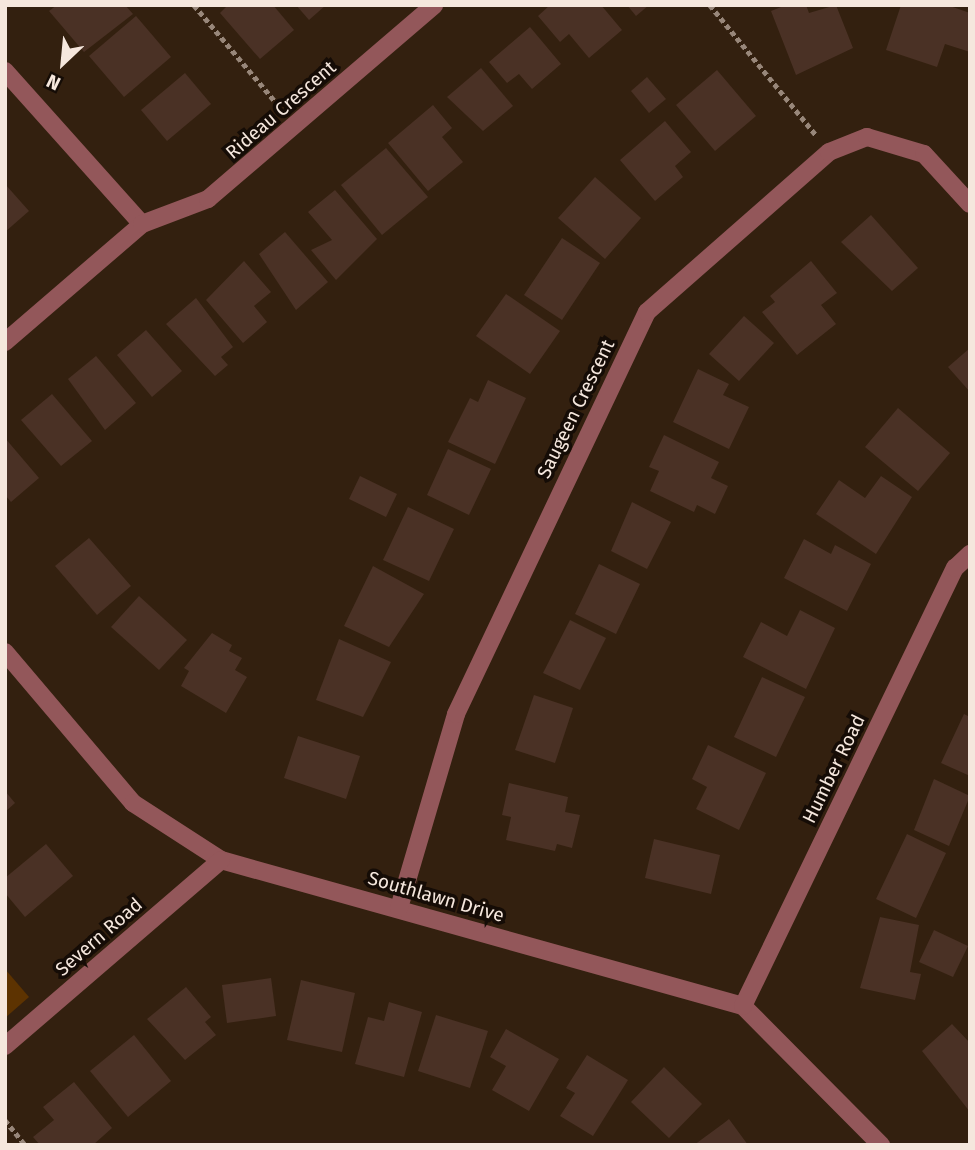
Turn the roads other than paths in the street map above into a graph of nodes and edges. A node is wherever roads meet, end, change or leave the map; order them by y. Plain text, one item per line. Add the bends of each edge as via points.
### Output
1 (434, 5) edge
2 (5, 71) edge
3 (970, 204) edge
4 (142, 224) junction
5 (5, 342) edge
6 (970, 554) edge
7 (5, 652) edge
8 (221, 860) junction
9 (399, 908) junction
10 (743, 1006) junction
11 (5, 1046) edge
12 (881, 1145) edge

1 - 4 street, Rideau Crescent via 208,199
2 - 4 street
3 - 9 street, Saugeen Crescent via 924,154 867,137 830,152 647,312 456,714
4 - 5 street, Rideau Crescent
6 - 10 street, Humber Road via 955,568
7 - 8 street, Southlawn Drive via 133,803
8 - 9 street, Southlawn Drive
8 - 11 street, Severn Road
9 - 10 street, Southlawn Drive
10 - 12 street, Southlawn Drive

